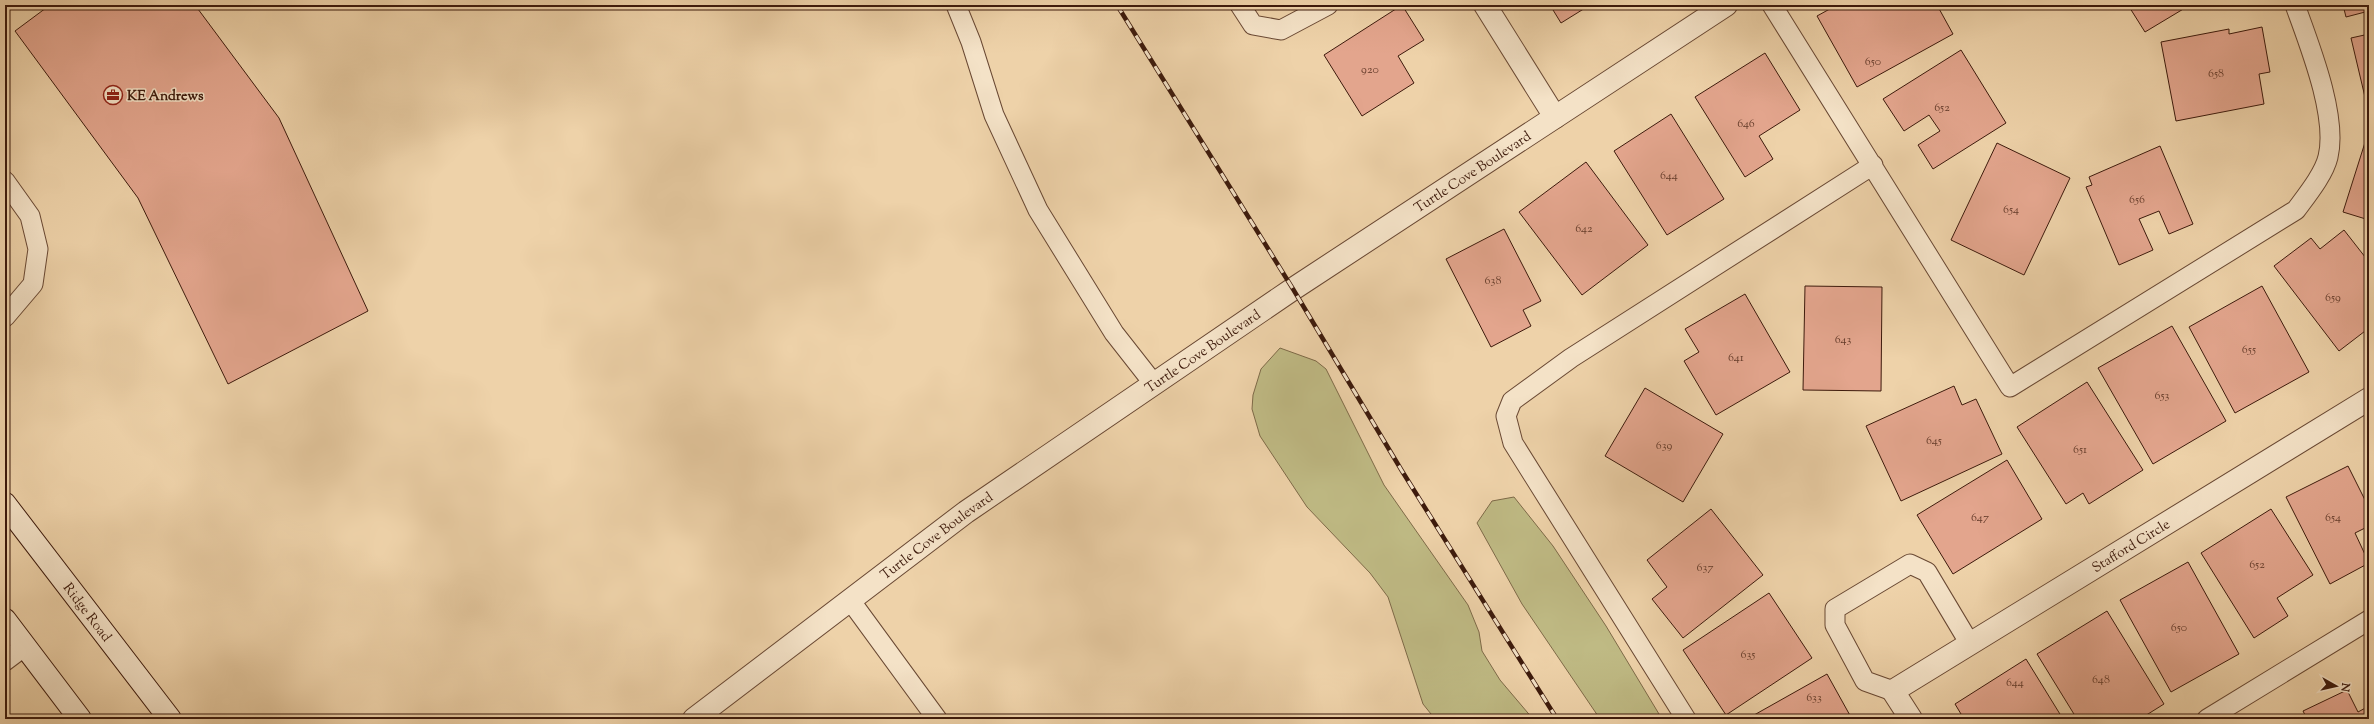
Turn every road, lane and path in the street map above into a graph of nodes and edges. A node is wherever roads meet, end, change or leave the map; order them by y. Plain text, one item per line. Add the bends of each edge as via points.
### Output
1 (956, 5) edge
2 (1240, 5) edge
3 (1328, 5) edge
4 (1485, 5) edge
5 (1726, 5) edge
6 (1772, 5) edge
7 (2295, 5) edge
8 (1555, 117) junction
9 (1873, 166) junction
10 (5, 181) edge
11 (5, 317) edge
12 (1154, 384) junction
13 (2369, 399) edge
14 (5, 504) edge
15 (850, 600) junction
16 (5, 620) edge
17 (2369, 620) edge
18 (1970, 644) junction
19 (24, 646) junction
20 (5, 661) edge
21 (1893, 691) junction
22 (80, 719) edge
23 (170, 719) edge
24 (694, 719) edge
25 (938, 719) edge
26 (1686, 719) edge
27 (1911, 719) edge
28 (2207, 719) edge

1 - 12 lane via 971,42 994,115 1038,210 1114,332
2 - 3 lane via 1253,25 1281,30
4 - 8 street
5 - 8 street, Turtle Cove Boulevard
6 - 9 lane
7 - 9 lane via 2312,52 2329,115 2328,157 2296,210 2010,387
8 - 12 street, Turtle Cove Boulevard via 1399,218
9 - 26 lane via 1571,358 1512,401 1506,416 1513,444
10 - 11 lane via 30,216 38,249 33,284
12 - 15 street, Turtle Cove Boulevard via 966,512
13 - 18 street, Stafford Circle
14 - 23 street, Ridge Road
15 - 24 street, Turtle Cove Boulevard
15 - 25 lane
16 - 19 street
17 - 28 lane
18 - 21 street, Stafford Circle
18 - 21 lane via 1927,572 1910,564 1835,609 1836,625 1865,681
19 - 20 lane
19 - 22 street
21 - 27 street

